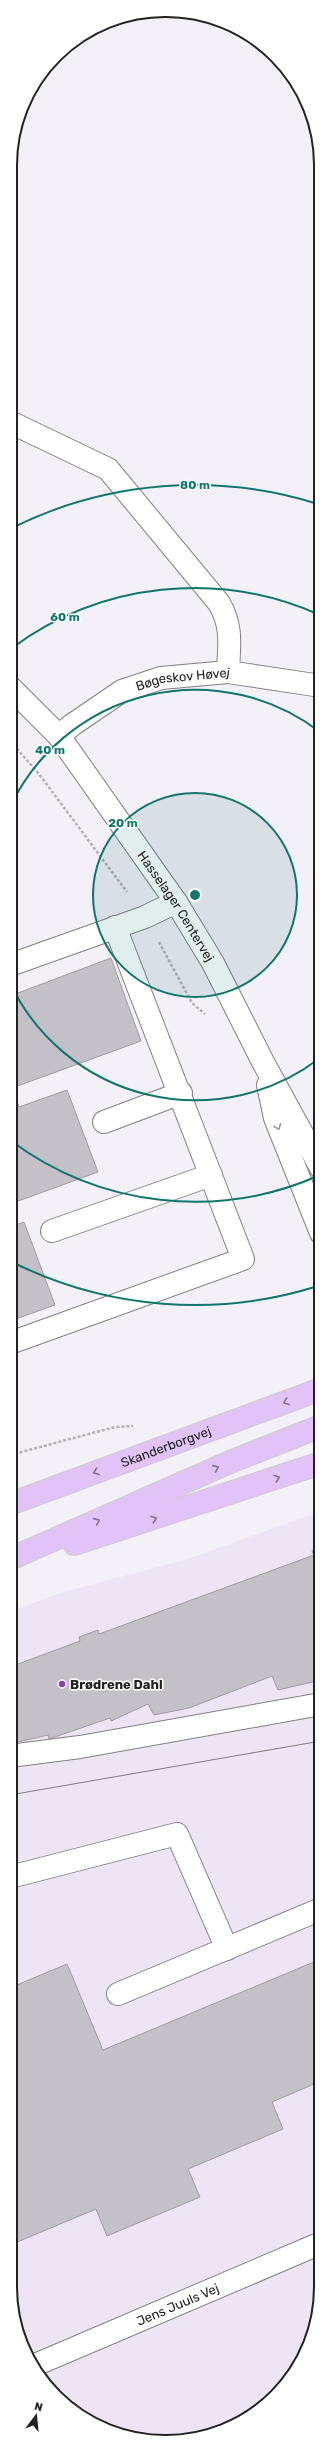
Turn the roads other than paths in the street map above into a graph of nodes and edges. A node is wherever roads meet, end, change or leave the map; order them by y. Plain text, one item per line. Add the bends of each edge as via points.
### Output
1 (17, 425) edge
2 (228, 672) junction
3 (314, 685) edge
4 (17, 694) edge
5 (59, 736) junction
6 (176, 902) junction
7 (116, 928) junction
8 (17, 963) edge
9 (263, 1062) junction
10 (181, 1094) junction
11 (104, 1122) dead end
12 (314, 1155) edge
13 (211, 1174) junction
14 (314, 1216) edge
15 (52, 1232) dead end
16 (17, 1341) edge
17 (314, 1392) edge
18 (314, 1429) edge
19 (314, 1465) edge
20 (17, 1501) edge
21 (17, 1557) edge
22 (17, 1563) edge
23 (314, 1705) edge
24 (17, 1755) edge
25 (17, 1874) edge
26 (314, 1912) edge
27 (227, 1949) junction
28 (118, 1994) dead end
29 (314, 2246) edge
30 (39, 2363) edge

1 - 2 street via 108,469 219,603 228,618
2 - 3 street, Bøgeskov Høvej
2 - 5 street, Bøgeskov Høvej via 161,678 122,691
4 - 5 street, Hasselager Centervej
5 - 6 street, Hasselager Centervej
6 - 7 street
6 - 9 street, Hasselager Centervej via 213,963
7 - 8 street
7 - 10 street
9 - 12 street, Hasselager Centervej
9 -> 14 street, Hasselager Centervej via 275,1118
10 - 11 street
10 - 13 street
13 - 15 street
13 - 16 street via 244,1259
17 -> 20 main road, Skanderborgvej
21 -> 18 main road via 230,1462
22 -> 19 main road
23 - 24 street via 80,1747
25 - 27 street via 177,1834
26 - 27 street
27 - 28 street
29 - 30 street, Jens Juuls Vej

